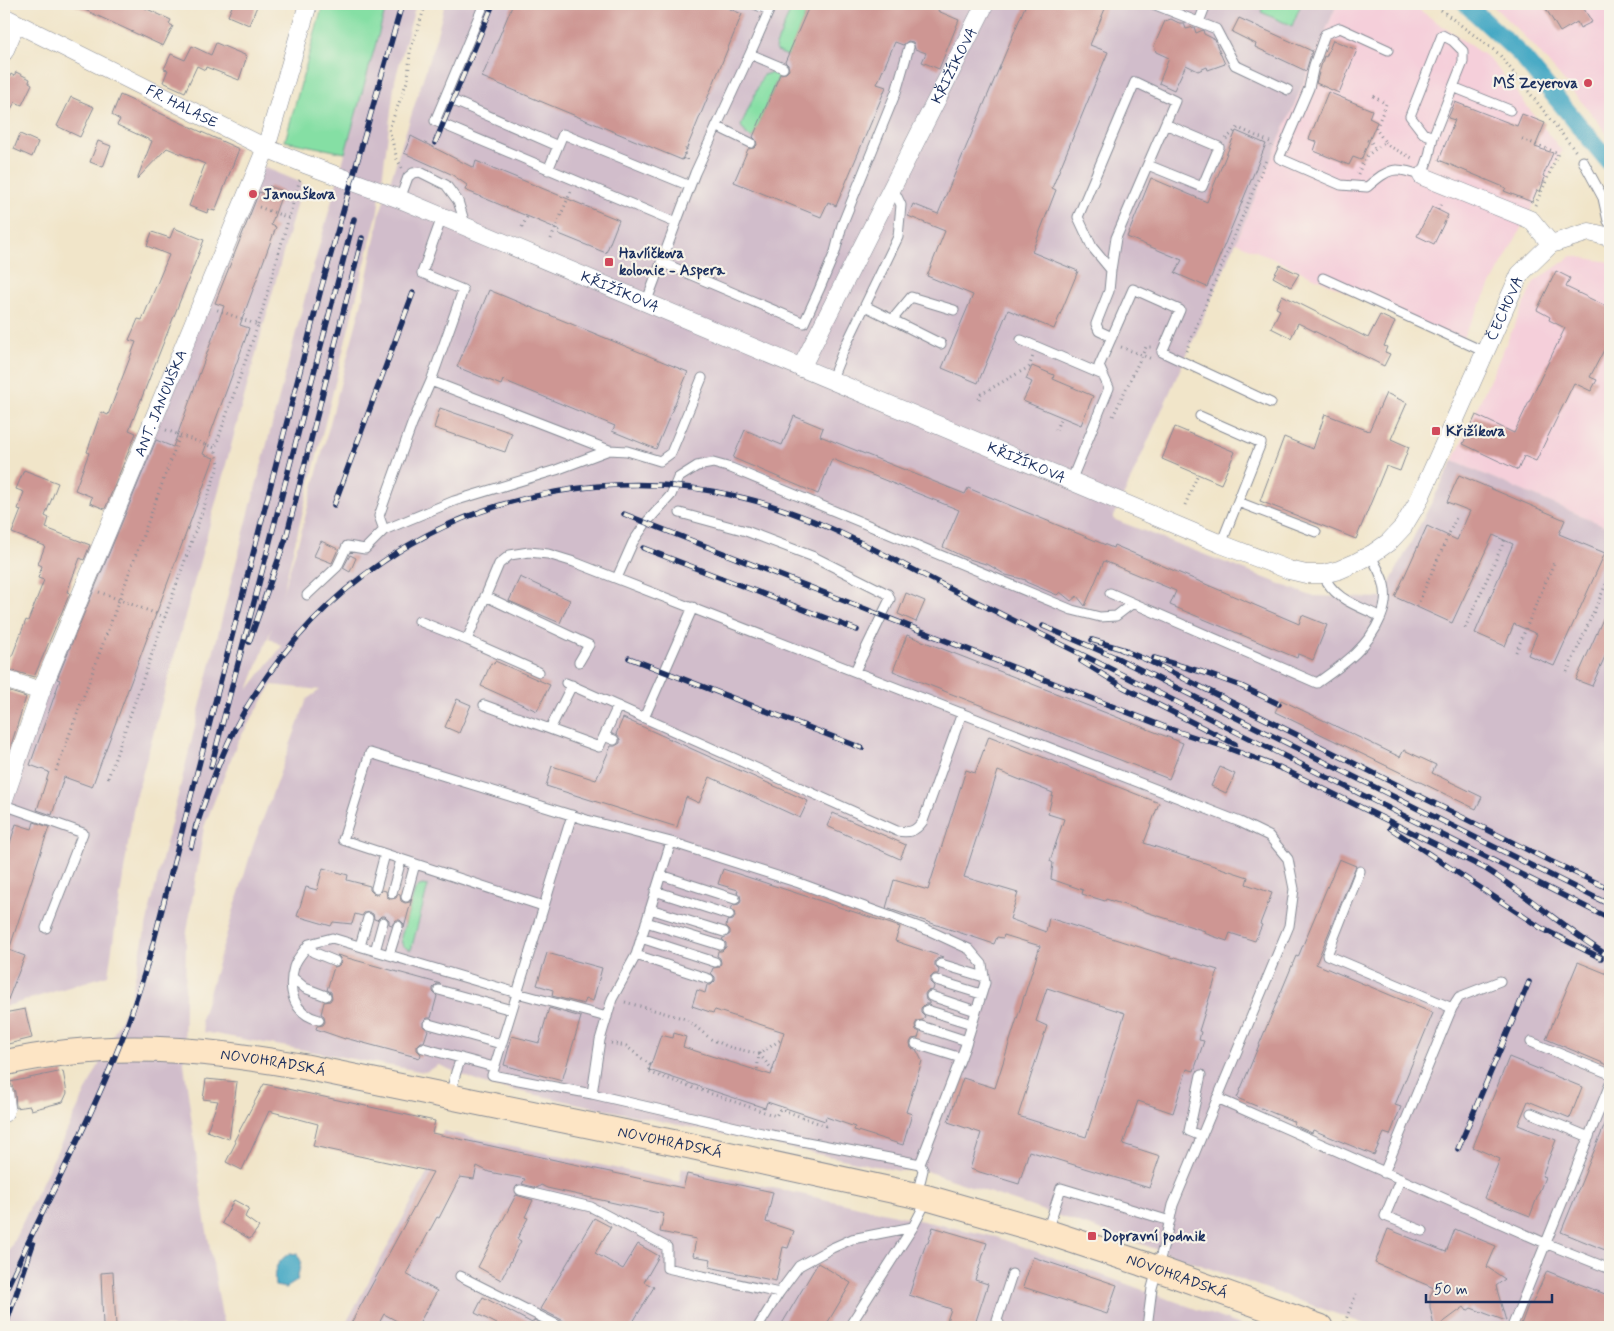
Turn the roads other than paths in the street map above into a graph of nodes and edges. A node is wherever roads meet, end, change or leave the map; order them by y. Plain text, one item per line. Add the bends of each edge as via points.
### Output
1 (308, 4) edge
2 (484, 4) edge
3 (754, 4) edge
4 (985, 4) edge
5 (1153, 4) edge
6 (1206, 4) edge
7 (770, 7) edge
8 (10, 21) edge
9 (1199, 22) junction
10 (909, 47) dead end
11 (1388, 50) dead end
12 (4, 52) edge
13 (750, 54) junction
14 (783, 68) dead end
15 (1453, 87) junction
16 (1288, 90) dead end
17 (445, 97) junction
18 (1510, 110) dead end
19 (1165, 124) junction
20 (716, 126) junction
21 (1433, 137) junction
22 (751, 142) dead end
23 (558, 146) junction
24 (266, 148) junction
25 (1583, 161) road end
26 (1148, 165) junction
27 (548, 170) junction
28 (1424, 170) junction
29 (363, 184) joint
30 (690, 186) junction
31 (893, 187) junction
32 (400, 199) junction
33 (442, 217) junction
34 (676, 223) junction
35 (1610, 224) edge
36 (466, 227) junction
37 (1610, 237) edge
38 (1551, 244) junction
39 (661, 262) junction
40 (1111, 270) junction
41 (1323, 278) dead end
42 (646, 303) junction
43 (865, 306) junction
44 (954, 310) dead end
45 (892, 320) junction
46 (1111, 339) junction
47 (1021, 340) dead end
48 (941, 344) dead end
49 (1485, 352) junction
50 (801, 368) junction
51 (1103, 375) junction
52 (702, 378) dead end
53 (432, 381) junction
54 (831, 381) junction
55 (1472, 381) joint
56 (1270, 403) dead end
57 (1200, 416) dead end
58 (609, 450) junction
59 (1071, 481) junction
60 (1238, 502) junction
61 (680, 513) dead end
62 (384, 530) junction
63 (1316, 532) dead end
64 (1221, 544) junction
65 (1370, 555) junction
66 (1323, 574) junction
67 (617, 578) junction
68 (1110, 593) dead end
69 (307, 595) dead end
70 (484, 596) junction
71 (1133, 603) junction
72 (693, 607) junction
73 (1381, 617) junction
74 (419, 620) dead end
75 (467, 640) junction
76 (579, 662) dead end
77 (855, 671) junction
78 (539, 672) dead end
79 (4, 679) edge
80 (41, 691) junction
81 (484, 705) dead end
82 (618, 706) junction
83 (962, 713) junction
84 (644, 718) junction
85 (550, 729) junction
86 (604, 736) junction
87 (614, 740) dead end
88 (4, 799) edge
89 (4, 805) edge
90 (572, 815) junction
91 (671, 842) junction
92 (385, 854) junction
93 (401, 860) junction
94 (415, 864) junction
95 (1360, 871) dead end
96 (661, 875) junction
97 (376, 888) dead end
98 (656, 891) junction
99 (392, 892) dead end
100 (406, 897) dead end
101 (735, 899) dead end
102 (543, 906) junction
103 (650, 909) junction
104 (729, 915) dead end
105 (368, 918) dead end
106 (384, 922) dead end
107 (646, 922) junction
108 (398, 926) dead end
109 (46, 928) dead end
110 (724, 932) dead end
111 (641, 938) junction
112 (309, 944) junction
113 (720, 945) dead end
114 (360, 946) junction
115 (375, 951) junction
116 (636, 954) junction
117 (389, 955) junction
118 (335, 961) dead end
119 (715, 962) dead end
120 (942, 964) dead end
121 (292, 977) junction
122 (984, 977) junction
123 (709, 978) dead end
124 (936, 980) dead end
125 (1500, 981) dead end
126 (439, 990) dead end
127 (517, 993) junction
128 (981, 994) junction
129 (326, 996) dead end
130 (931, 996) dead end
131 (1452, 1008) junction
132 (512, 1010) junction
133 (927, 1010) dead end
134 (976, 1011) junction
135 (607, 1017) junction
136 (319, 1020) dead end
137 (429, 1024) dead end
138 (972, 1024) junction
139 (921, 1026) dead end
140 (967, 1041) junction
141 (1531, 1042) dead end
142 (501, 1044) junction
143 (916, 1044) dead end
144 (422, 1048) dead end
145 (461, 1058) junction
146 (961, 1058) junction
147 (4, 1063) edge
148 (494, 1067) junction
149 (1610, 1074) edge
150 (1201, 1075) dead end
151 (1610, 1084) edge
152 (4, 1093) edge
153 (592, 1094) junction
154 (450, 1096) junction
155 (1217, 1098) junction
156 (4, 1113) edge
157 (1531, 1113) dead end
158 (1201, 1136) junction
159 (1589, 1137) junction
160 (920, 1164) junction
161 (1384, 1174) junction
162 (1400, 1180) junction
163 (520, 1190) dead end
164 (923, 1197) junction
165 (1170, 1221) junction
166 (913, 1227) junction
167 (1423, 1231) dead end
168 (1047, 1232) junction
169 (1545, 1243) junction
170 (1158, 1269) junction
171 (1610, 1269) edge
172 (1012, 1274) dead end
173 (460, 1276) dead end
174 (779, 1293) junction
175 (561, 1327) edge
176 (758, 1327) edge
177 (849, 1327) edge
178 (1001, 1327) edge
179 (1147, 1327) edge
180 (1320, 1327) edge
181 (1512, 1327) edge

1 - 24 street, ANT. JANOUŠKA
2 - 17 lane
3 - 7 lane
4 - 31 street, KŘIŽÍKOVA
5 - 9 lane
6 - 9 lane
7 - 13 lane
8 - 12 street
8 - 24 street, FR. HALASE
9 - 16 lane via 1216,29 1235,65
10 - 39 lane via 896,92 804,323
11 - 28 lane via 1340,28 1325,34 1307,93 1279,158 1341,185 1353,186 1367,187 1394,169
13 - 14 lane
13 - 20 lane
15 - 18 lane
15 - 21 lane
15 - 21 lane via 1463,62 1463,51 1442,35 1410,116 1423,133
17 - 23 lane
17 - 27 lane via 435,121
19 - 26 lane
19 - 26 lane via 1219,147 1202,187
19 - 40 lane via 1176,101 1135,82 1078,217 1092,247
20 - 22 lane
20 - 30 lane
21 - 28 lane
23 - 27 lane
23 - 30 lane via 563,134
24 - 29 street, FR. HALASE
24 - 80 street, ANT. JANOUŠKA
25 - 35 lane via 1602,198
26 - 40 lane via 1116,238
27 - 34 lane
28 - 38 street via 1529,220
29 - 32 street, KŘIŽÍKOVA
30 - 34 lane
31 - 43 lane via 901,205 898,237
31 - 50 street, KŘIŽÍKOVA
32 - 33 street, KŘIŽÍKOVA
32 - 36 lane via 408,177 420,172 446,184 458,200
33 - 36 street, KŘIŽÍKOVA
33 - 53 lane via 422,273 463,290
34 - 39 lane
36 - 42 street, KŘIŽÍKOVA
37 - 38 street, ČECHOVA via 1589,232
38 - 49 street, ČECHOVA via 1520,274
39 - 42 lane
40 - 46 lane via 1109,291 1096,324
41 - 49 lane
42 - 50 street, KŘIŽÍKOVA
43 - 45 lane
43 - 54 lane
44 - 45 lane via 911,297
45 - 48 lane
46 - 51 lane via 1099,366
46 - 56 lane via 1133,289 1180,310 1162,352
47 - 51 lane
49 - 55 street, ČECHOVA
50 - 54 street, KŘIŽÍKOVA
51 - 59 lane via 1109,388
52 - 58 lane via 671,453 660,461 627,451
53 - 58 lane
53 - 62 lane via 412,424 379,516
54 - 59 street, KŘIŽÍKOVA
55 - 65 street, KŘIŽÍKOVA via 1413,512 1389,542
57 - 60 lane via 1262,443
58 - 62 lane via 454,501
59 - 64 street, KŘIŽÍKOVA
60 - 63 lane
60 - 64 lane
61 - 77 lane via 746,531 814,557 888,594 890,599
62 - 69 lane via 365,549 347,546 337,567
64 - 66 street, KŘIŽÍKOVA via 1290,570
65 - 66 street, KŘIŽÍKOVA
65 - 73 lane via 1381,572 1386,589
66 - 73 lane via 1337,596
67 - 70 lane via 548,554 529,552 510,555 499,564
67 - 71 lane via 633,542 671,495 678,478 697,466 712,463 731,468 1072,610 1100,617 1116,616
67 - 72 lane
68 - 71 lane
70 - 75 lane
70 - 76 lane via 589,645
71 - 73 lane via 1317,683 1364,646
72 - 77 lane
72 - 84 lane
74 - 75 lane
75 - 78 lane
77 - 83 lane
79 - 80 street
80 - 88 street, ANT. JANOUŠKA
81 - 85 lane
82 - 84 lane
82 - 85 lane via 569,684
82 - 86 lane
83 - 84 lane via 923,821 908,833
83 - 155 lane via 1240,822 1269,836 1288,859 1294,889 1289,926
85 - 86 lane via 598,747
86 - 87 lane
89 - 109 lane via 83,833
90 - 91 lane
90 - 92 lane via 370,753 343,840
90 - 102 lane
91 - 96 lane
91 - 122 lane via 799,883 930,931 969,949 982,964
92 - 93 lane
92 - 97 lane
93 - 94 lane
93 - 99 lane
94 - 100 lane
94 - 102 lane
95 - 131 lane via 1327,955
96 - 98 lane
96 - 101 lane
98 - 103 lane
98 - 104 lane
102 - 127 lane
103 - 107 lane
103 - 110 lane
105 - 114 lane
106 - 115 lane
107 - 111 lane
107 - 113 lane
108 - 117 lane
111 - 116 lane
111 - 119 lane
112 - 114 lane via 332,938
112 - 118 lane via 313,952
112 - 121 lane via 294,966
114 - 115 lane
115 - 117 lane
116 - 123 lane
116 - 135 lane via 612,999
117 - 127 lane
120 - 122 lane
121 - 129 lane via 304,988
121 - 136 lane via 290,989 299,1009 309,1018
122 - 128 lane
124 - 128 lane
125 - 131 lane via 1459,997
126 - 132 lane
127 - 132 lane
127 - 135 lane
128 - 134 lane
130 - 134 lane
131 - 161 lane
132 - 142 lane
133 - 138 lane
134 - 138 lane
135 - 153 lane
137 - 142 lane
138 - 140 lane
139 - 140 lane
140 - 146 lane
141 - 149 lane
142 - 148 lane
143 - 146 lane
144 - 145 lane
145 - 148 lane
145 - 154 lane
146 - 160 lane
147 - 154 main road, NOVOHRADSKÁ via 83,1050 195,1051 257,1058
148 - 153 lane via 492,1074
150 - 158 lane via 1189,1131
151 - 159 lane
152 - 156 street
153 - 160 lane via 766,1134
154 - 164 main road, NOVOHRADSKÁ
155 - 158 lane
155 - 161 lane
157 - 159 lane
158 - 165 lane via 1172,1205
159 - 169 lane
160 - 164 lane
161 - 162 lane
162 - 167 lane via 1385,1216
162 - 169 lane
163 - 174 lane via 591,1207 667,1247 667,1268
164 - 166 lane
164 - 168 main road, NOVOHRADSKÁ
165 - 168 lane via 1061,1188
165 - 170 lane
166 - 174 lane via 852,1239 832,1248 799,1266
166 - 177 lane
168 - 170 main road, NOVOHRADSKÁ
169 - 171 lane
169 - 181 lane
170 - 179 lane
170 - 180 main road, NOVOHRADSKÁ
172 - 178 lane via 997,1320
173 - 175 lane
174 - 176 lane

